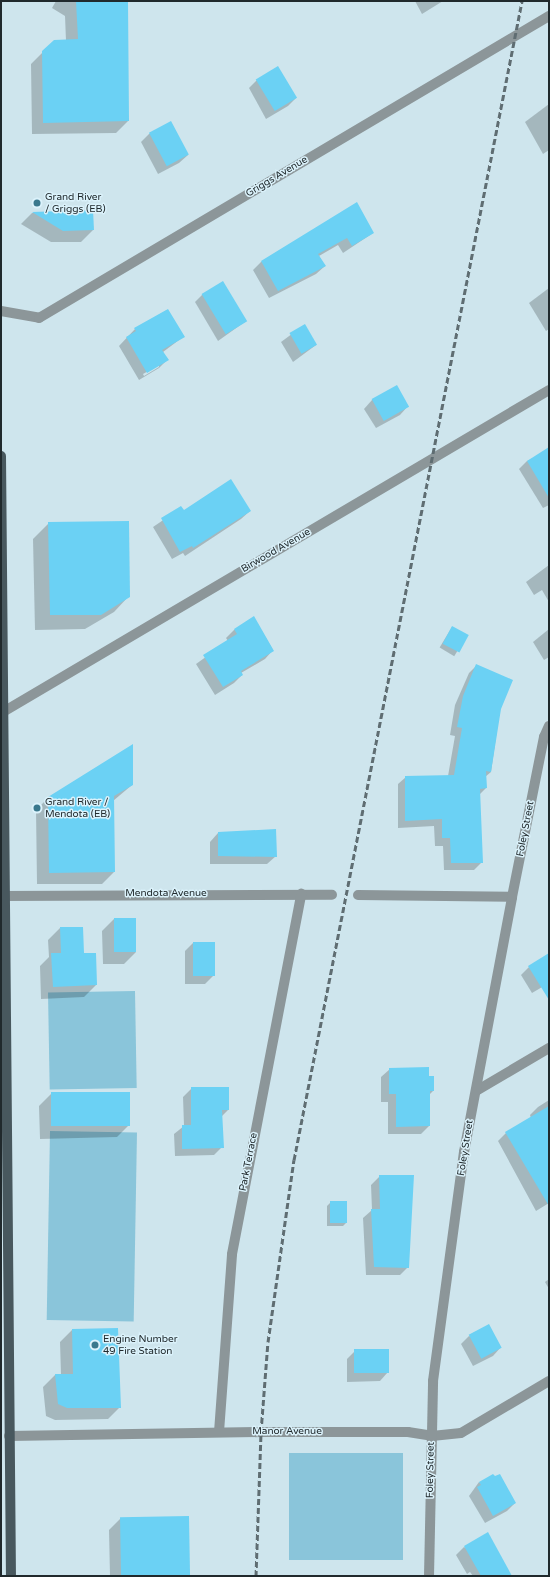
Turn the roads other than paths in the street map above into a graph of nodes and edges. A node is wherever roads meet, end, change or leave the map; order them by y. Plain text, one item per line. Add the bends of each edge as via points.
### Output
1 (549, 16) edge
2 (1, 311) edge
3 (549, 390) edge
4 (1, 456) edge
5 (1, 567) edge
6 (3, 712) junction
7 (549, 726) edge
8 (301, 894) junction
9 (3, 895) edge
10 (332, 895) dead end
11 (358, 895) dead end
12 (512, 897) junction
13 (549, 1048) edge
14 (476, 1091) junction
15 (4, 1218) edge
16 (549, 1381) edge
17 (219, 1432) junction
18 (10, 1436) junction
19 (432, 1436) junction
20 (11, 1576) edge
21 (429, 1576) edge

1 - 2 street, Griggs Avenue via 39,318
3 - 6 street, Birwood Avenue
4 - 5 main road
5 - 6 main road
6 - 9 main road
7 - 12 street, Foley Street via 544,737
8 - 9 street, Mendota Avenue
8 - 10 street, Mendota Avenue
8 - 17 street, Park Terrace via 232,1254
9 - 15 main road
11 - 12 street
12 - 14 street, Foley Street
13 - 14 street
14 - 19 street, Foley Street via 464,1152 434,1373
15 - 18 main road
16 - 19 street, Manor Avenue via 461,1433
17 - 18 street, Manor Avenue
17 - 19 street, Manor Avenue via 408,1432
18 - 20 main road
19 - 21 street, Foley Street

